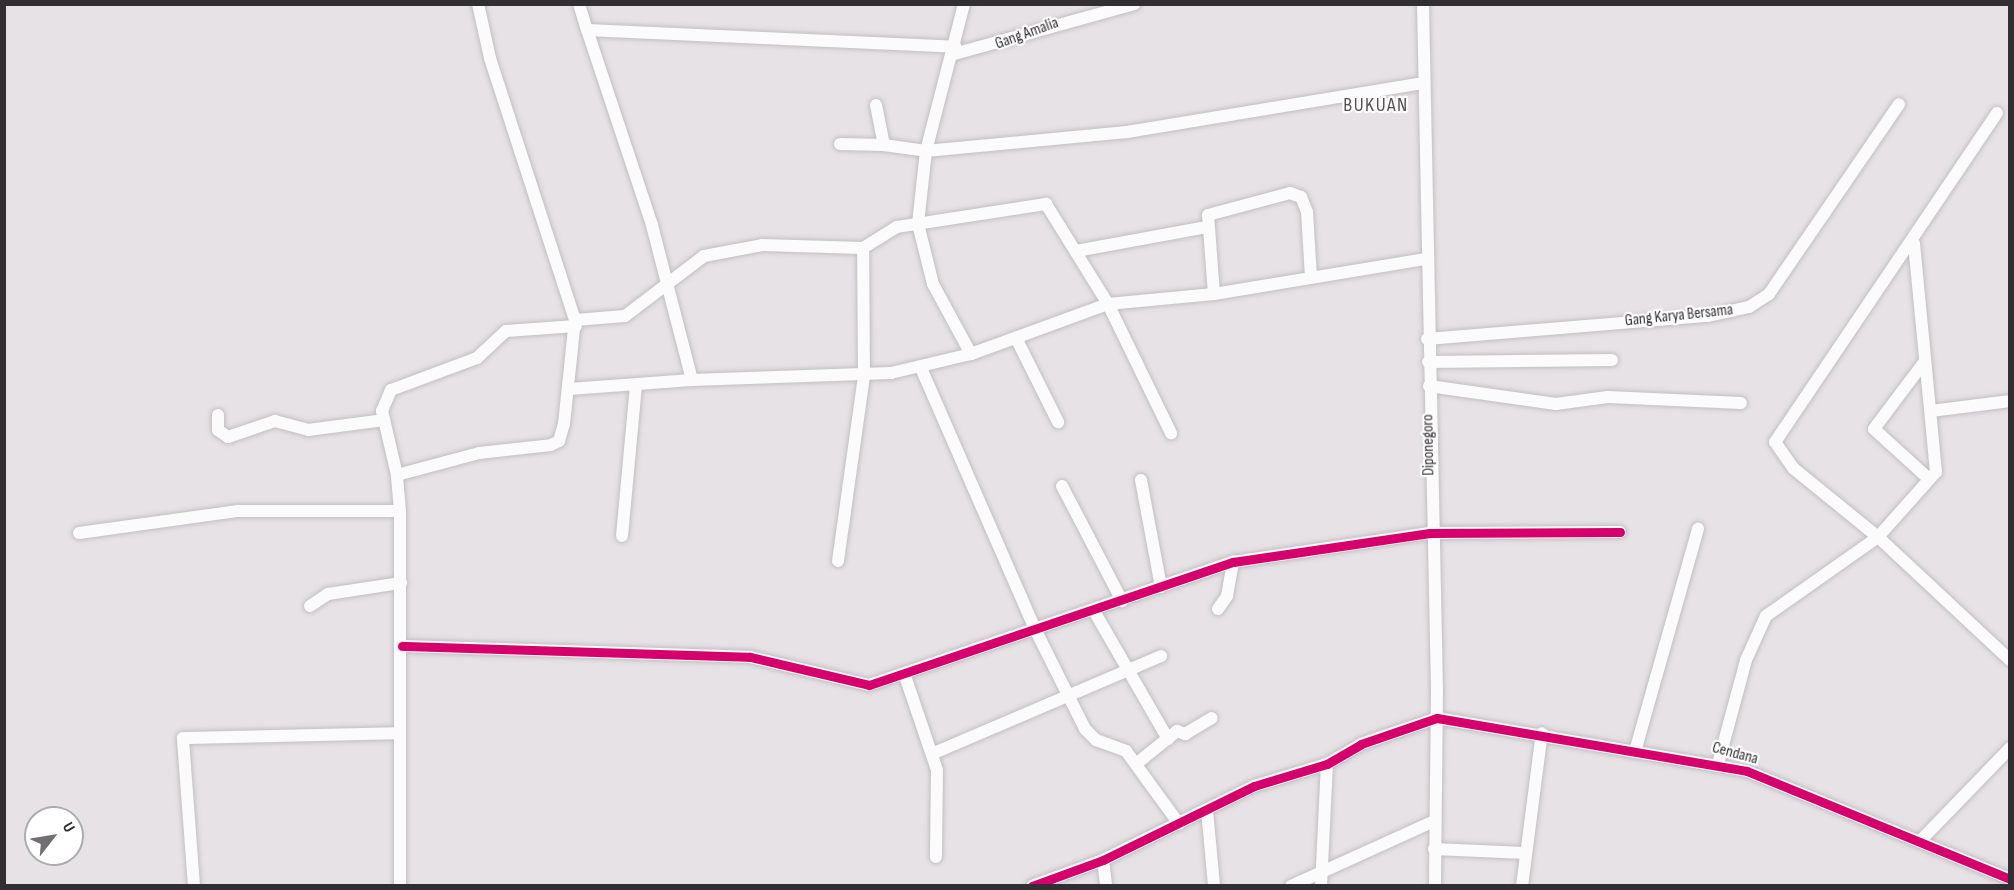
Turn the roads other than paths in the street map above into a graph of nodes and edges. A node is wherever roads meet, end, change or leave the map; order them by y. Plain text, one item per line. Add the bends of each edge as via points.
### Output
1 (478, 4) edge
2 (579, 4) edge
3 (964, 4) edge
4 (1134, 4) edge
5 (1423, 4) edge
6 (587, 30) junction
7 (955, 51) junction
8 (1424, 83) junction
9 (1899, 104) dead end
10 (876, 105) dead end
11 (1997, 113) dead end
12 (840, 144) dead end
13 (884, 145) junction
14 (926, 151) junction
15 (918, 224) junction
16 (1207, 226) junction
17 (1914, 243) junction
18 (863, 248) junction
19 (1076, 251) junction
20 (1426, 260) junction
21 (1311, 279) junction
22 (666, 280) junction
23 (1214, 294) junction
24 (1108, 304) junction
25 (575, 323) junction
26 (1017, 339) junction
27 (1427, 339) junction
28 (971, 354) junction
29 (1612, 360) dead end
30 (1925, 361) junction
31 (1428, 362) junction
32 (921, 368) junction
33 (864, 377) junction
34 (692, 380) junction
35 (636, 385) junction
36 (1429, 386) junction
37 (569, 389) junction
38 (2010, 401) edge
39 (1742, 403) dead end
40 (1931, 411) junction
41 (218, 415) dead end
42 (384, 420) junction
43 (1058, 422) dead end
44 (1171, 433) dead end
45 (397, 475) junction
46 (1929, 479) junction
47 (1142, 480) dead end
48 (1062, 486) dead end
49 (400, 511) junction
50 (1698, 529) dead end
51 (79, 532) dead end
52 (1620, 532) dead end
53 (1430, 533) junction
54 (622, 536) dead end
55 (1878, 537) junction
56 (838, 561) dead end
57 (1233, 562) junction
58 (401, 583) junction
59 (1161, 587) junction
60 (1122, 601) junction
61 (310, 606) dead end
62 (1218, 609) dead end
63 (1094, 611) junction
64 (1036, 631) junction
65 (402, 646) junction
66 (1161, 656) dead end
67 (2010, 660) edge
68 (1125, 671) junction
69 (905, 676) junction
70 (1069, 695) junction
71 (1212, 718) dead end
72 (1437, 718) junction
73 (400, 733) junction
74 (1542, 733) junction
75 (1168, 739) junction
76 (1635, 748) junction
77 (2010, 748) edge
78 (934, 753) junction
79 (1136, 764) junction
80 (1326, 764) junction
81 (1718, 764) junction
82 (1207, 810) junction
83 (1434, 821) junction
84 (1179, 824) junction
85 (1921, 840) junction
86 (1434, 849) junction
87 (1525, 853) junction
88 (936, 857) dead end
89 (1103, 860) junction
90 (1320, 868) junction
91 (2008, 877) edge
92 (194, 885) edge
93 (400, 885) edge
94 (1032, 885) edge
95 (1106, 885) edge
96 (1214, 885) edge
97 (1291, 885) edge
98 (1321, 885) edge
99 (1435, 885) edge
100 (1522, 885) edge

1 - 25 street via 490,58
2 - 6 street
3 - 7 street
4 - 7 street, Gang Amalia
5 - 8 street, Diponegoro
6 - 7 street, Gang Amalia
6 - 22 street
7 - 14 street
8 - 14 street via 1139,131
8 - 20 street, Diponegoro
9 - 27 street, Gang Karya Bersama via 1769,294 1749,307 1708,316
10 - 13 street
11 - 17 street
12 - 13 street
13 - 14 street
14 - 15 street
15 - 18 street via 893,228
15 - 19 street via 1046,204
15 - 28 street via 933,284
16 - 19 street
16 - 21 street via 1212,212 1295,194 1307,212
16 - 23 street
17 - 30 street
17 - 55 street via 1775,442 1792,468
18 - 22 street via 738,248 695,260
18 - 33 street
19 - 24 street
20 - 21 street
20 - 27 street, Diponegoro
21 - 23 street
22 - 25 street via 625,316
22 - 34 street
23 - 24 street
24 - 26 street
24 - 44 street
25 - 37 street
25 - 42 street via 506,331 471,361 392,390 383,402
26 - 28 street
26 - 43 street
27 - 31 street, Diponegoro
28 - 32 street
29 - 31 street
30 - 40 street
30 - 46 street via 1874,429
31 - 36 street, Diponegoro
32 - 33 street
32 - 64 street
33 - 34 street
33 - 56 street
34 - 35 street
35 - 37 street
35 - 54 street
36 - 39 street via 1556,404 1608,397
36 - 53 street, Diponegoro
37 - 45 street via 556,444 472,454
38 - 40 street
40 - 46 street via 1936,470
41 - 42 street via 218,430 228,436 275,421 308,430
42 - 45 street
45 - 49 street
46 - 55 street
47 - 59 street
48 - 60 street
49 - 51 street via 238,511
49 - 58 street
50 - 76 street
52 - 53 street
53 - 57 street
53 - 72 street, Diponegoro
55 - 67 street
55 - 81 street via 1766,616 1746,660
57 - 59 street
57 - 62 street via 1227,597
58 - 61 street via 328,594
58 - 65 street
59 - 60 street
60 - 63 street
63 - 64 street
63 - 68 street
64 - 69 street
64 - 70 street
65 - 69 street via 750,657 792,663 855,684
65 - 73 street
66 - 68 street
68 - 70 street
68 - 75 street
69 - 78 street
70 - 78 street
70 - 79 street via 1090,735 1126,750
71 - 75 street
72 - 74 street, Cendana
72 - 80 street via 1361,744
72 - 83 street, Diponegoro
73 - 92 street via 183,738
73 - 93 street
74 - 76 street, Cendana
74 - 87 street
75 - 79 street
76 - 81 street, Cendana
77 - 85 street
78 - 88 street
79 - 84 street
80 - 82 street via 1254,786
80 - 90 street
81 - 85 street, Cendana
82 - 84 street
82 - 96 street
83 - 86 street, Diponegoro
83 - 90 street
84 - 89 street
85 - 91 street, Cendana
86 - 87 street
86 - 99 street, Diponegoro
87 - 100 street
89 - 94 street
89 - 95 street
90 - 97 street
90 - 98 street

